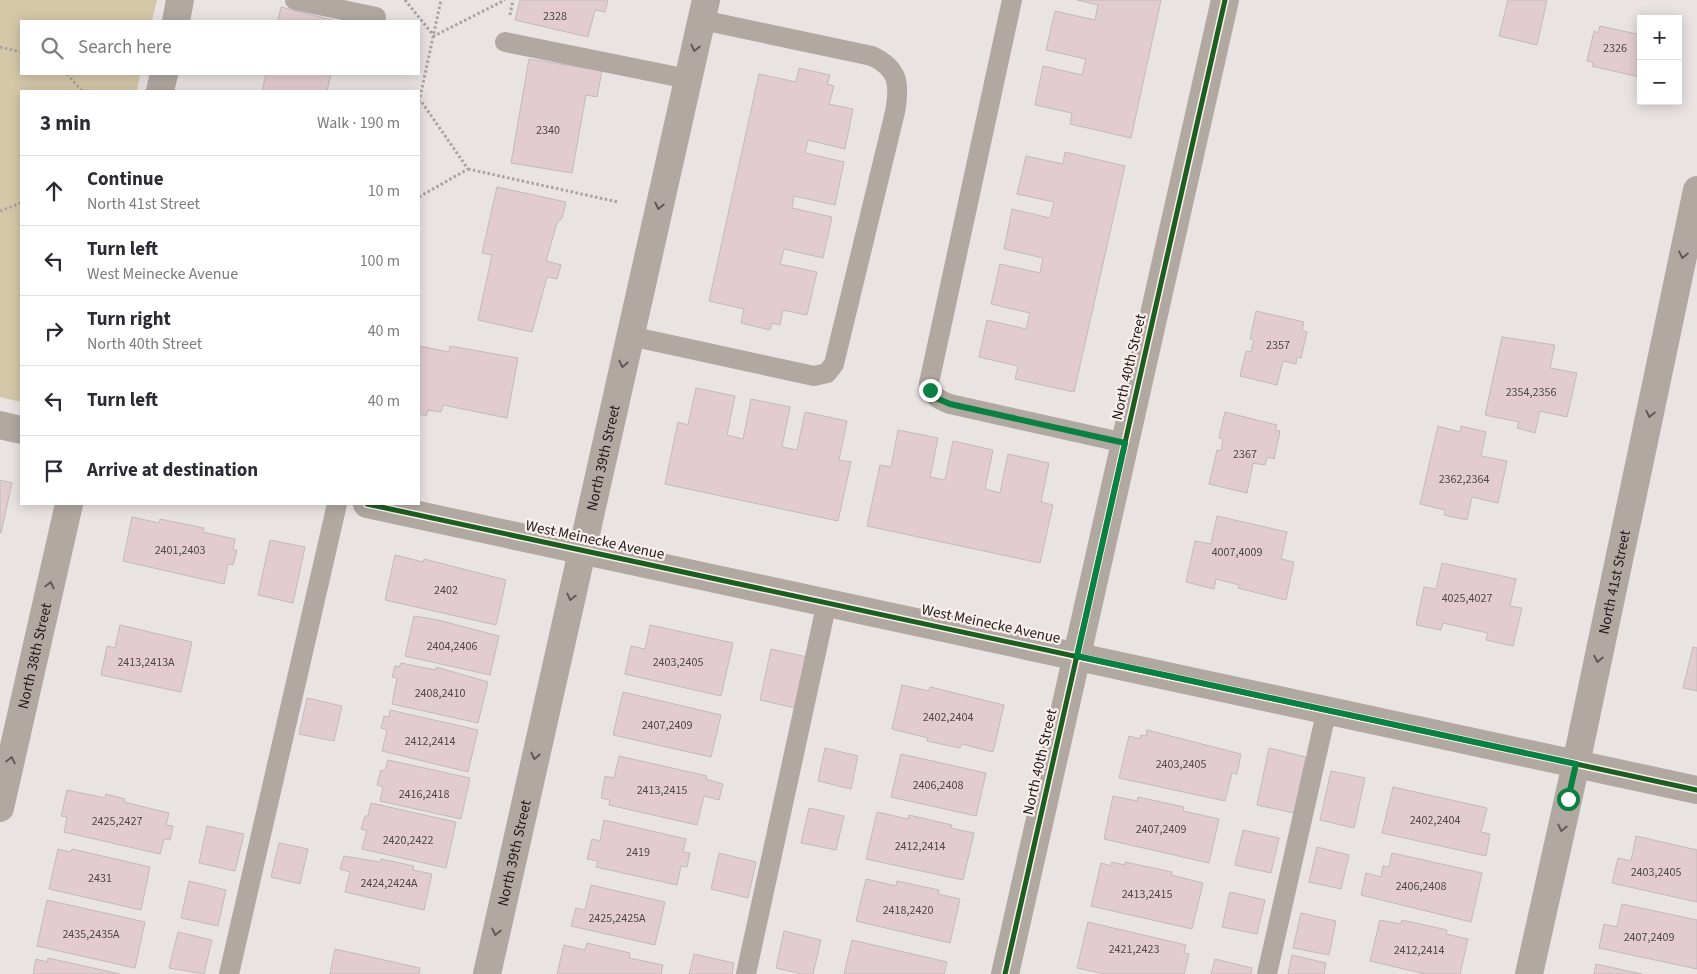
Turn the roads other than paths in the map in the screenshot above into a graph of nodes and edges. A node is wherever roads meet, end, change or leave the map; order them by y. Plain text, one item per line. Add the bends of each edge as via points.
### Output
1 (180, 0) edge
2 (295, 0) edge
3 (1012, 0) edge
4 (1225, 0) edge
5 (704, 10) edge
6 (376, 17) dead end
7 (176, 20) edge
8 (505, 42) dead end
9 (164, 75) edge
10 (688, 79) junction
11 (160, 90) edge
12 (1697, 190) edge
13 (630, 336) junction
14 (0, 425) edge
15 (20, 430) edge
16 (1125, 443) junction
17 (69, 505) edge
18 (337, 505) edge
19 (373, 505) edge
20 (581, 550) junction
21 (827, 602) junction
22 (1077, 656) junction
23 (1327, 709) junction
24 (1576, 764) junction
25 (1697, 790) edge
26 (0, 808) edge
27 (229, 974) edge
28 (487, 974) edge
29 (746, 974) edge
30 (1005, 974) edge
31 (1267, 974) edge
32 (1529, 974) edge

1 - 7 street
2 - 6 lane
3 - 16 lane via 930,390 936,398 950,404
4 - 16 street, North 40th Street
5 -> 10 street, North 39th Street
5 - 13 lane via 878,60 893,71 898,94 895,112 834,364 827,373 814,376
8 - 10 lane
9 - 11 street
10 -> 13 street, North 39th Street
12 -> 24 street, North 41st Street
13 -> 20 street, North 39th Street
14 - 15 street
16 - 22 street, North 40th Street
26 -> 17 street, North 38th Street
18 - 27 lane
19 - 20 street, West Meinecke Avenue
20 - 21 street, West Meinecke Avenue
20 -> 28 street, North 39th Street
21 - 22 street, West Meinecke Avenue
21 - 29 lane
22 - 23 street, West Meinecke Avenue
22 - 30 street, North 40th Street
23 - 24 street, West Meinecke Avenue
23 - 31 lane
24 - 25 street, West Meinecke Avenue
24 -> 32 street, North 41st Street

